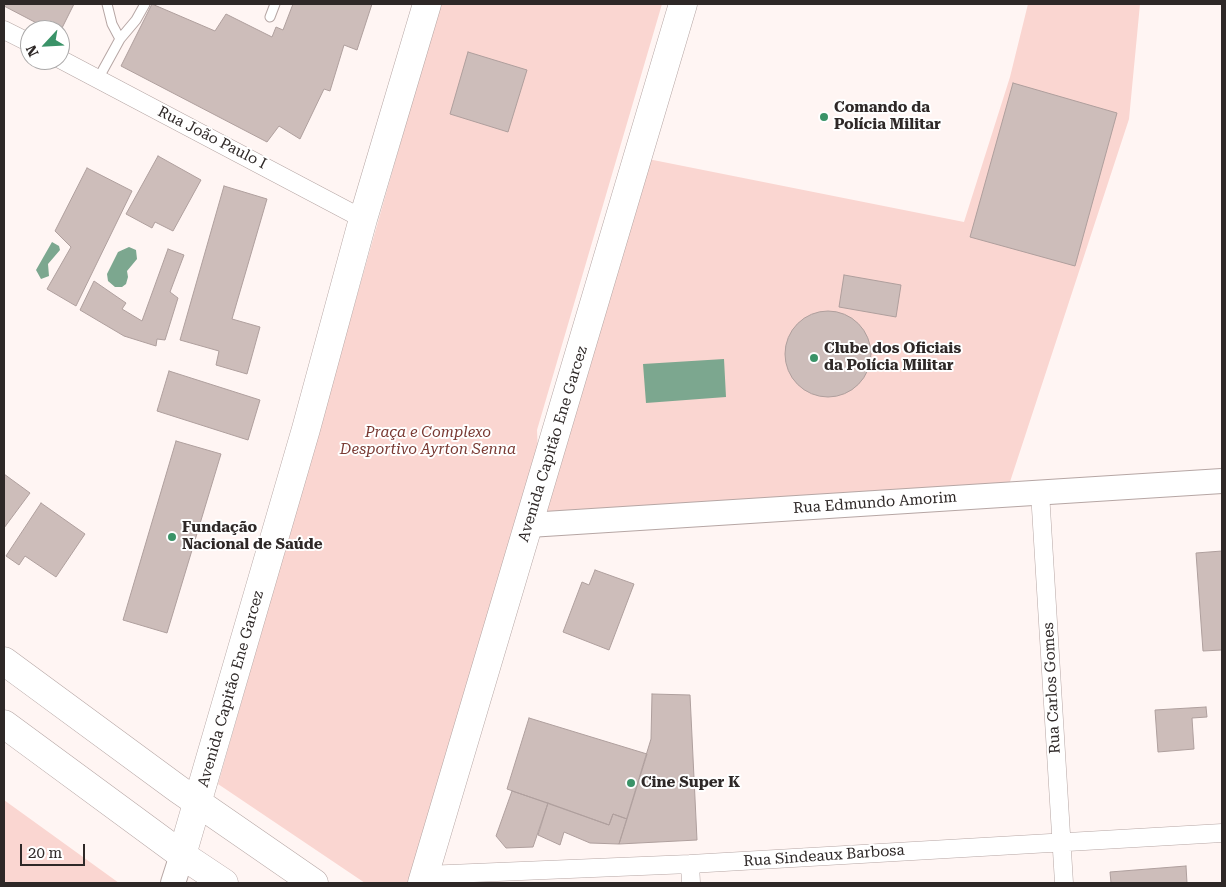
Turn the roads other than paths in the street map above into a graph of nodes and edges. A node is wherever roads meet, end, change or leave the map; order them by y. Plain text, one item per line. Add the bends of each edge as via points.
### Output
1 (107, 4) edge
2 (145, 4) edge
3 (275, 4) edge
4 (427, 4) edge
5 (683, 4) edge
6 (270, 17) dead end
7 (4, 30) edge
8 (20, 38) edge
9 (120, 39) junction
10 (70, 64) edge
11 (98, 79) junction
12 (363, 219) junction
13 (1222, 481) edge
14 (1040, 492) junction
15 (529, 525) junction
16 (4, 661) edge
17 (4, 724) edge
18 (198, 802) junction
19 (1222, 833) edge
20 (1060, 841) junction
21 (182, 855) junction
22 (690, 864) junction
23 (424, 879) edge
24 (173, 883) edge
25 (224, 883) edge
26 (314, 883) edge
27 (691, 883) edge
28 (1064, 883) edge

1 - 9 lane
2 - 9 lane
3 - 6 lane
4 - 12 main road, Avenida Capitão Ene Garcez
5 - 15 main road, Avenida Capitão Ene Garcez
7 - 8 street
9 - 11 lane
10 - 11 street, Rua João Paulo I
11 - 12 street, Rua João Paulo I
12 - 18 main road, Avenida Capitão Ene Garcez
13 - 14 street, Rua Edmundo Amorim
14 - 15 street, Rua Edmundo Amorim
14 - 20 street, Rua Carlos Gomes
15 - 23 main road, Avenida Capitão Ene Garcez
16 - 18 main road
17 - 21 main road
18 - 21 main road, Avenida Capitão Ene Garcez
18 - 26 main road
19 - 20 street, Rua Sindeaux Barbosa
20 - 22 street, Rua Sindeaux Barbosa
20 - 28 street, Rua Carlos Gomes
21 - 24 street, Avenida Capitão Ene Garcez
21 - 25 main road
22 - 23 street, Rua Sindeaux Barbosa
22 - 27 street

